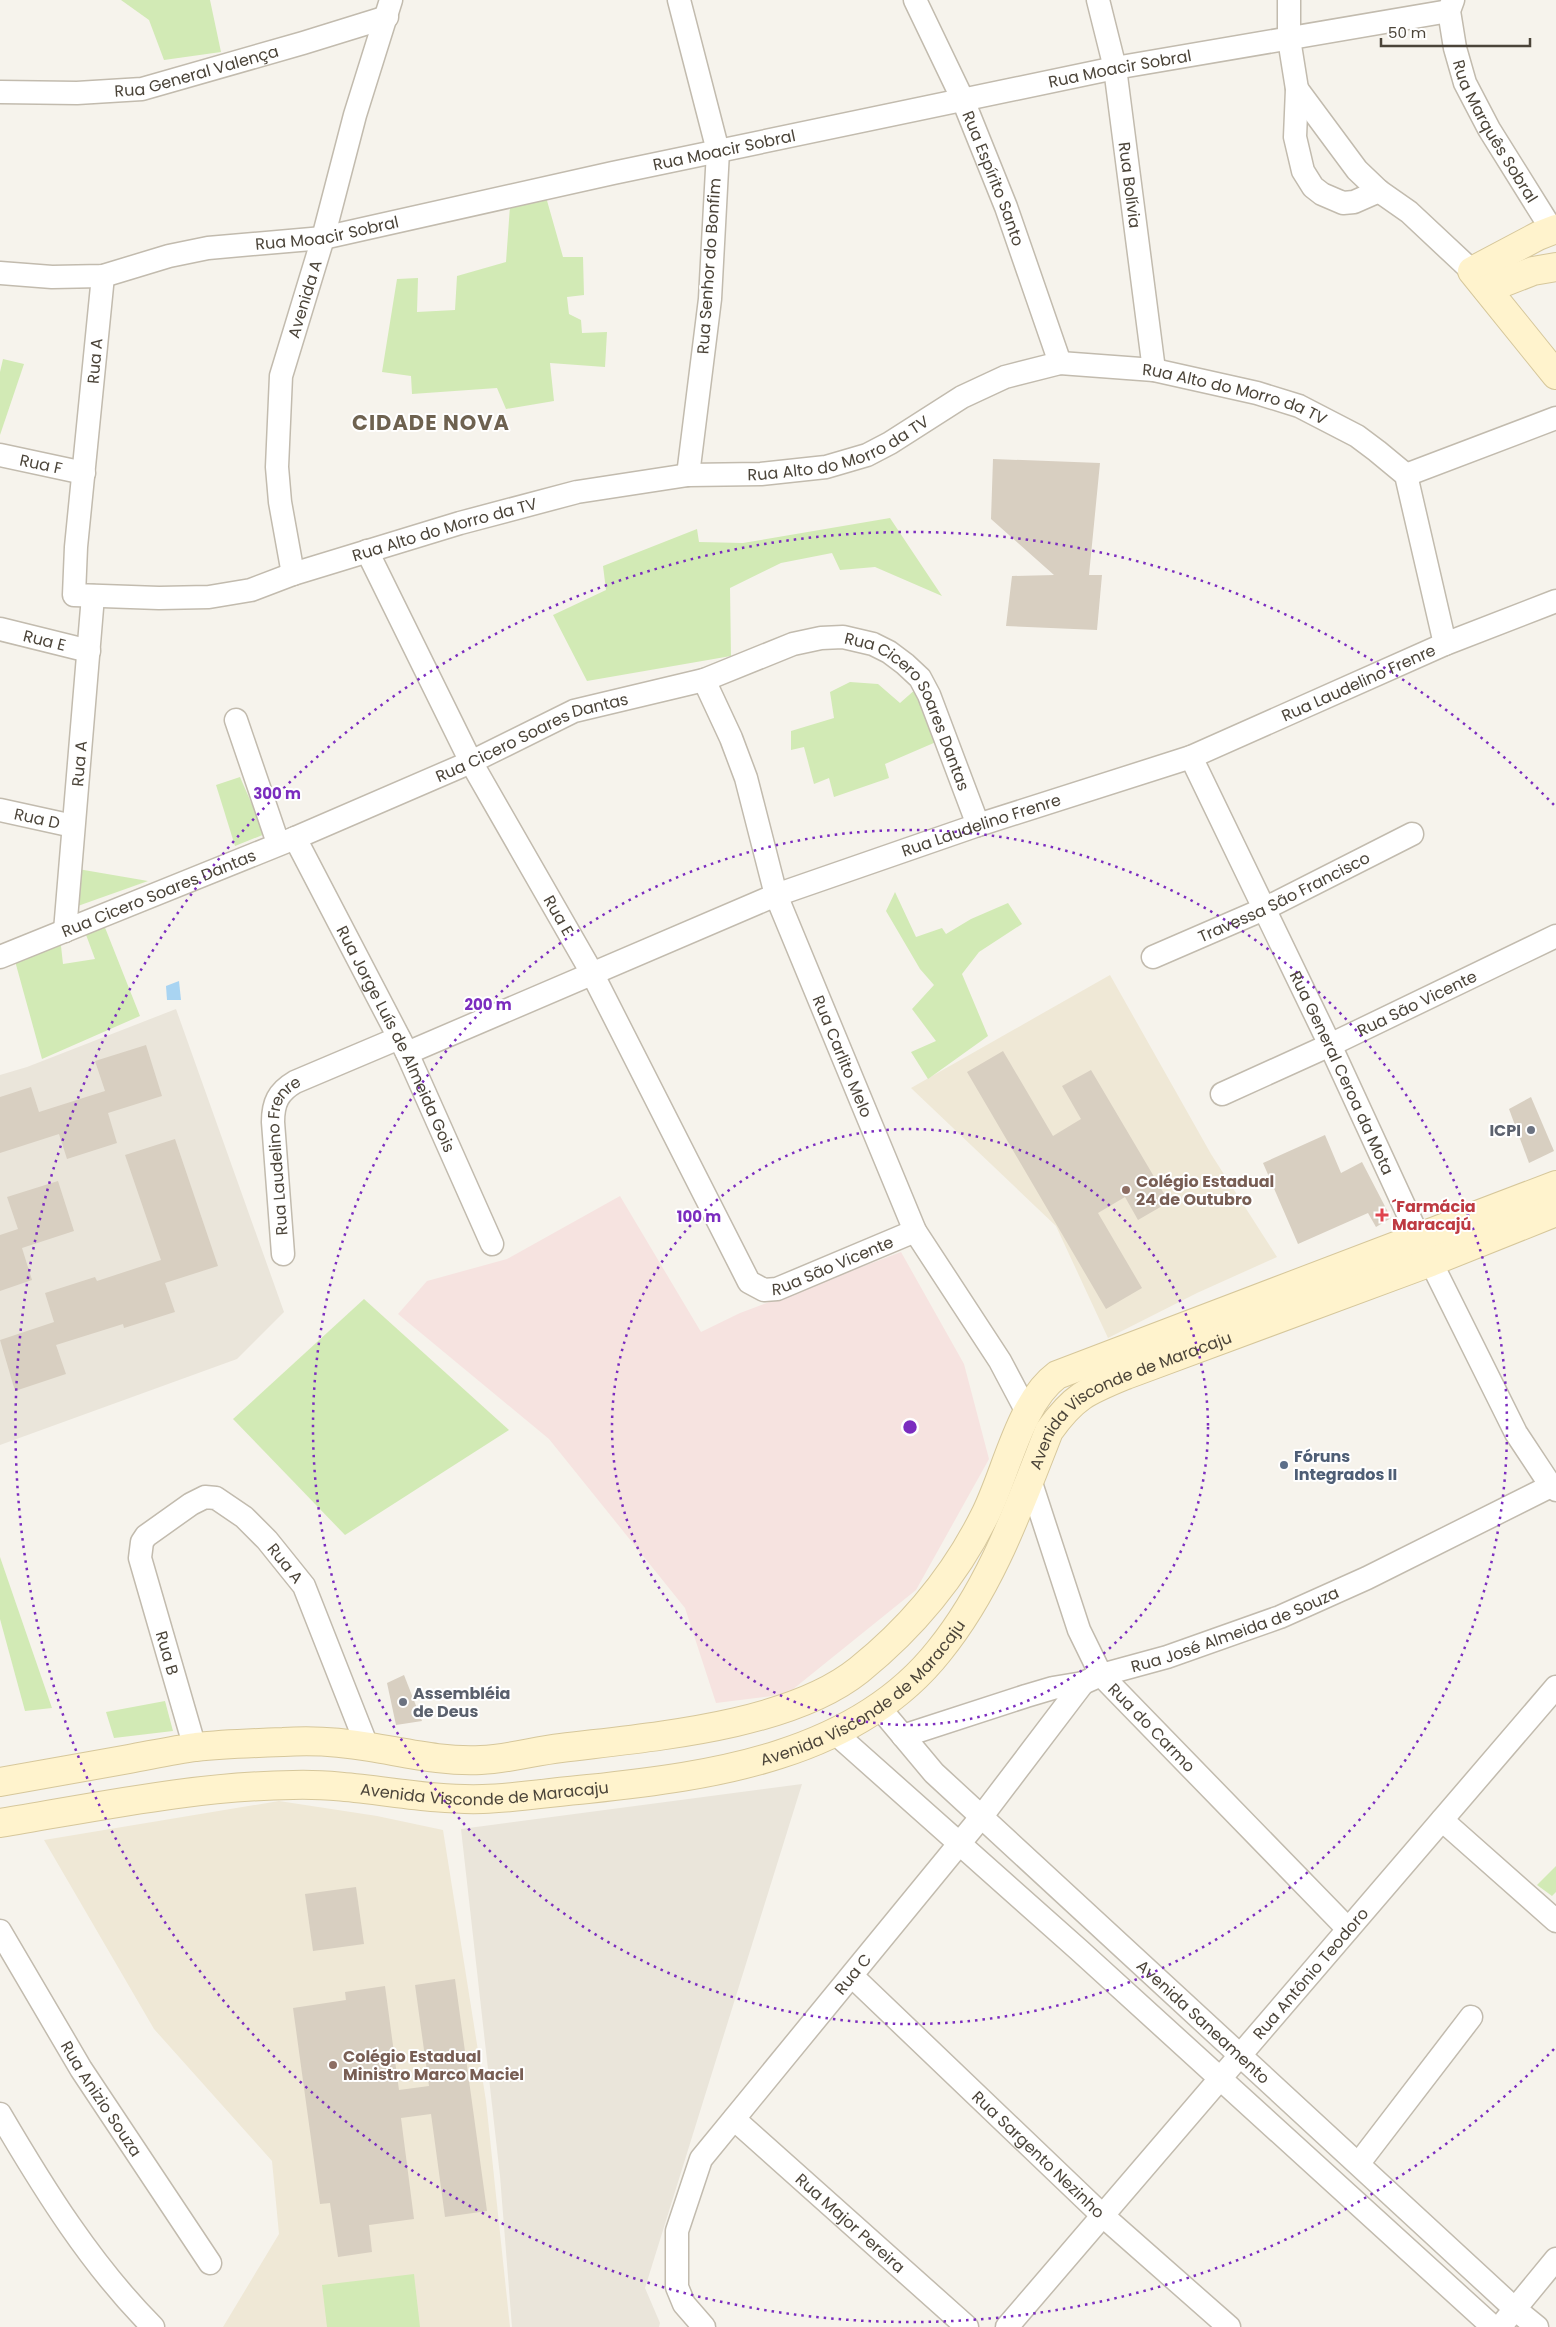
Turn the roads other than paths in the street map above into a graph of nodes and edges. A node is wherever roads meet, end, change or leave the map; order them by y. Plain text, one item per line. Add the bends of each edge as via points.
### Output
1 (679, 0) edge
2 (915, 0) edge
3 (1098, 0) edge
4 (1290, 0) edge
5 (1451, 5) edge
6 (389, 8) edge
7 (1289, 39) junction
8 (1115, 68) junction
9 (1297, 90) junction
10 (0, 92) edge
11 (964, 100) junction
12 (718, 151) junction
13 (1379, 191) junction
14 (1554, 229) edge
15 (323, 238) junction
16 (1556, 267) edge
17 (0, 274) edge
18 (103, 276) junction
19 (1479, 280) junction
20 (1060, 363) junction
21 (1154, 370) junction
22 (1556, 375) edge
23 (1556, 418) edge
24 (0, 455) edge
25 (84, 473) junction
26 (688, 475) junction
27 (1406, 475) junction
28 (367, 551) junction
29 (293, 574) junction
30 (84, 596) junction
31 (1556, 601) edge
32 (0, 629) edge
33 (1445, 644) junction
34 (89, 651) junction
35 (704, 680) junction
36 (236, 720) dead end
37 (1191, 757) junction
38 (472, 762) junction
39 (0, 810) edge
40 (978, 825) junction
41 (74, 826) junction
42 (1412, 834) dead end
43 (286, 840) junction
44 (776, 895) junction
45 (1264, 909) junction
46 (65, 932) junction
47 (1556, 936) edge
48 (0, 957) edge
49 (1153, 957) dead end
50 (592, 974) junction
51 (403, 1045) junction
52 (1330, 1045) junction
53 (1222, 1094) dead end
54 (1556, 1186) edge
55 (1556, 1212) edge
56 (915, 1231) junction
57 (492, 1244) dead end
58 (1425, 1250) junction
59 (283, 1254) dead end
60 (749, 1282) joint
61 (1027, 1412) junction
62 (1030, 1480) junction
63 (1554, 1488) edge
64 (140, 1558) joint
65 (1092, 1679) junction
66 (1556, 1687) edge
67 (878, 1706) junction
68 (834, 1732) junction
69 (903, 1736) junction
70 (367, 1746) junction
71 (195, 1748) junction
72 (428, 1757) junction
73 (482, 1760) junction
74 (0, 1782) edge
75 (420, 1796) junction
76 (482, 1799) junction
77 (982, 1816) junction
78 (1442, 1820) junction
79 (0, 1823) edge
80 (958, 1844) junction
81 (1556, 1921) edge
82 (1100, 1927) junction
83 (1348, 1929) junction
84 (0, 1931) edge
85 (1079, 1950) junction
86 (852, 1976) junction
87 (1471, 2017) dead end
88 (1240, 2054) junction
89 (1219, 2078) junction
90 (0, 2114) edge
91 (734, 2119) junction
92 (1359, 2163) junction
93 (1102, 2215) junction
94 (1556, 2259) edge
95 (210, 2263) dead end
96 (1516, 2309) junction
97 (152, 2327) edge
98 (704, 2327) edge
99 (967, 2327) edge
100 (1007, 2327) edge
101 (1229, 2327) edge
102 (1493, 2327) edge
103 (1499, 2327) edge
104 (1537, 2327) edge

1 - 12 street, Rua Senhor do Bonfim
2 - 11 street, Rua Espírito Santo
3 - 8 street, Rua Bolívia
4 - 7 street
5 - 7 street, Rua Moacir Sobral
5 - 14 street, Rua Marquês Sobral via 1455,48 1476,107
6 - 10 street, Rua General Valença via 303,43 142,89 77,93
6 - 15 street, Avenida A via 355,115
7 - 8 street, Rua Moacir Sobral
7 - 9 street
8 - 11 street, Rua Moacir Sobral
8 - 21 street, Rua Bolívia
9 - 13 street via 1346,156
9 - 13 street via 1295,137 1303,171 1313,187 1344,203
11 - 12 street, Rua Moacir Sobral
11 - 20 street, Rua Espírito Santo via 1006,207
12 - 15 street, Rua Moacir Sobral
12 - 26 street, Rua Senhor do Bonfim via 710,298
13 - 19 street via 1409,212
14 - 19 main road
15 - 18 street, Rua Moacir Sobral via 208,248
15 - 29 street, Avenida A via 281,376 277,467
16 - 19 main road
17 - 18 street, Rua Moacir Sobral
18 - 25 street, Rua A
19 - 22 main road
20 - 21 street, Rua Alto do Morro da TV
20 - 26 street, Rua Alto do Morro da TV via 1005,377 962,398 890,443 852,460 826,467 761,474
21 - 27 street, Rua Alto do Morro da TV via 1299,406 1357,436
23 - 27 street
24 - 25 street, Rua F
25 - 30 street, Rua A via 76,547
26 - 28 street, Rua Alto do Morro da TV via 577,492
27 - 33 street
28 - 29 street, Rua Alto do Morro da TV
28 - 38 street, Rua E
29 - 30 street, Rua Alto do Morro da TV via 251,590 209,597
30 - 34 street, Rua A
31 - 33 street, Rua Laudelino Frenre
32 - 34 street, Rua E
33 - 37 street, Rua Laudelino Frenre
34 - 41 street, Rua A
35 - 38 street, Rua Cicero Soares Dantas via 574,711
35 - 40 street, Rua Cicero Soares Dantas via 793,644 821,638 844,637 873,644 889,652 925,685
35 - 44 street, Rua Carlito Melo via 746,778
36 - 43 street, Rua Jorge Luís de Almeida Gois
37 - 40 street, Rua Laudelino Frenre
37 - 45 street, Rua General Ceroa da Mota
38 - 43 street, Rua Cicero Soares Dantas
38 - 50 street, Rua E
39 - 41 street, Rua D
40 - 44 street, Rua Laudelino Frenre
41 - 46 street, Rua A
42 - 45 street, Travessa São Francisco
43 - 46 street, Rua Cicero Soares Dantas
43 - 51 street, Rua Jorge Luís de Almeida Gois
44 - 50 street, Rua Laudelino Frenre
44 - 56 street, Rua Carlito Melo
45 - 49 street, Travessa São Francisco
45 - 52 street, Rua General Ceroa da Mota
46 - 48 street, Rua Cicero Soares Dantas
47 - 52 street, Rua São Vicente
50 - 51 street, Rua Laudelino Frenre
50 - 60 street, Rua E
51 - 57 street, Rua Jorge Luís de Almeida Gois
51 - 59 street, Rua Laudelino Frenre via 295,1082 284,1089 275,1102 273,1122
52 - 53 street, Rua São Vicente
52 - 58 street, Rua General Ceroa da Mota
54 - 58 main road, Avenida Visconde de Maracaju
55 - 58 main road, Avenida Visconde de Maracaju
56 - 60 street, Rua São Vicente via 778,1289 764,1290
56 - 61 street, Rua Carlito Melo via 1000,1361
58 - 61 main road, Avenida Visconde de Maracaju via 1077,1366 1051,1379
58 - 62 main road, Avenida Visconde de Maracaju via 1087,1391 1072,1402 1049,1431
58 - 63 street, Rua General Ceroa da Mota via 1516,1432
61 - 73 main road, Avenida Visconde de Maracaju via 994,1497 939,1590 890,1644 856,1673 829,1689 768,1714 660,1736
62 - 65 street, Rua do Carmo
62 - 67 main road, Avenida Visconde de Maracaju via 986,1578 961,1621 937,1653
63 - 65 street, Rua José Almeida de Souza via 1280,1617 1167,1657
64 - 70 street, Rua A via 146,1536 205,1497 216,1498 244,1517 304,1586
64 - 71 street, Rua B
65 - 69 street, Rua José Almeida de Souza via 1052,1688
65 - 77 street, Rua C
65 - 83 street, Rua do Carmo
66 - 78 street, Rua Antônio Teodoro
67 - 68 main road, Avenida Visconde de Maracaju
67 - 69 street, Avenida Saneamento
68 - 76 main road, Avenida Visconde de Maracaju via 782,1754 698,1775
68 - 80 street, Avenida Saneamento
69 - 77 street, Avenida Saneamento via 934,1773
70 - 71 main road, Avenida Visconde de Maracaju via 319,1741
70 - 72 main road, Avenida Visconde de Maracaju
71 - 74 main road, Avenida Visconde de Maracaju
72 - 73 main road, Avenida Visconde de Maracaju
72 - 75 main road via 435,1777
73 - 76 main road via 474,1781
75 - 76 main road, Avenida Visconde de Maracaju
75 - 79 main road, Avenida Visconde de Maracaju via 290,1784 194,1792
77 - 80 street, Rua C
77 - 82 street, Avenida Saneamento
78 - 81 street
78 - 83 street, Rua Antônio Teodoro
80 - 85 street, Avenida Saneamento
80 - 86 street, Rua C
82 - 85 street
82 - 88 street, Avenida Saneamento
83 - 88 street, Rua Antônio Teodoro
84 - 95 street, Rua Anizio Souza via 81,2069
85 - 89 street, Avenida Saneamento
86 - 91 street, Rua C
86 - 93 street, Rua Sargento Nezinho
87 - 92 street
88 - 89 street, Rua Antônio Teodoro
88 - 92 street, Avenida Saneamento
89 - 93 street, Rua Antônio Teodoro
89 - 102 street, Avenida Saneamento
90 - 97 street via 72,2229
91 - 98 street, Rua C via 700,2159 677,2232 677,2287 684,2304
91 - 99 street, Rua Major Pereira
92 - 96 street, Avenida Saneamento
93 - 100 street, Rua Antônio Teodoro
93 - 101 street, Rua Sargento Nezinho
94 - 96 street
96 - 103 street
96 - 104 street, Avenida Saneamento

